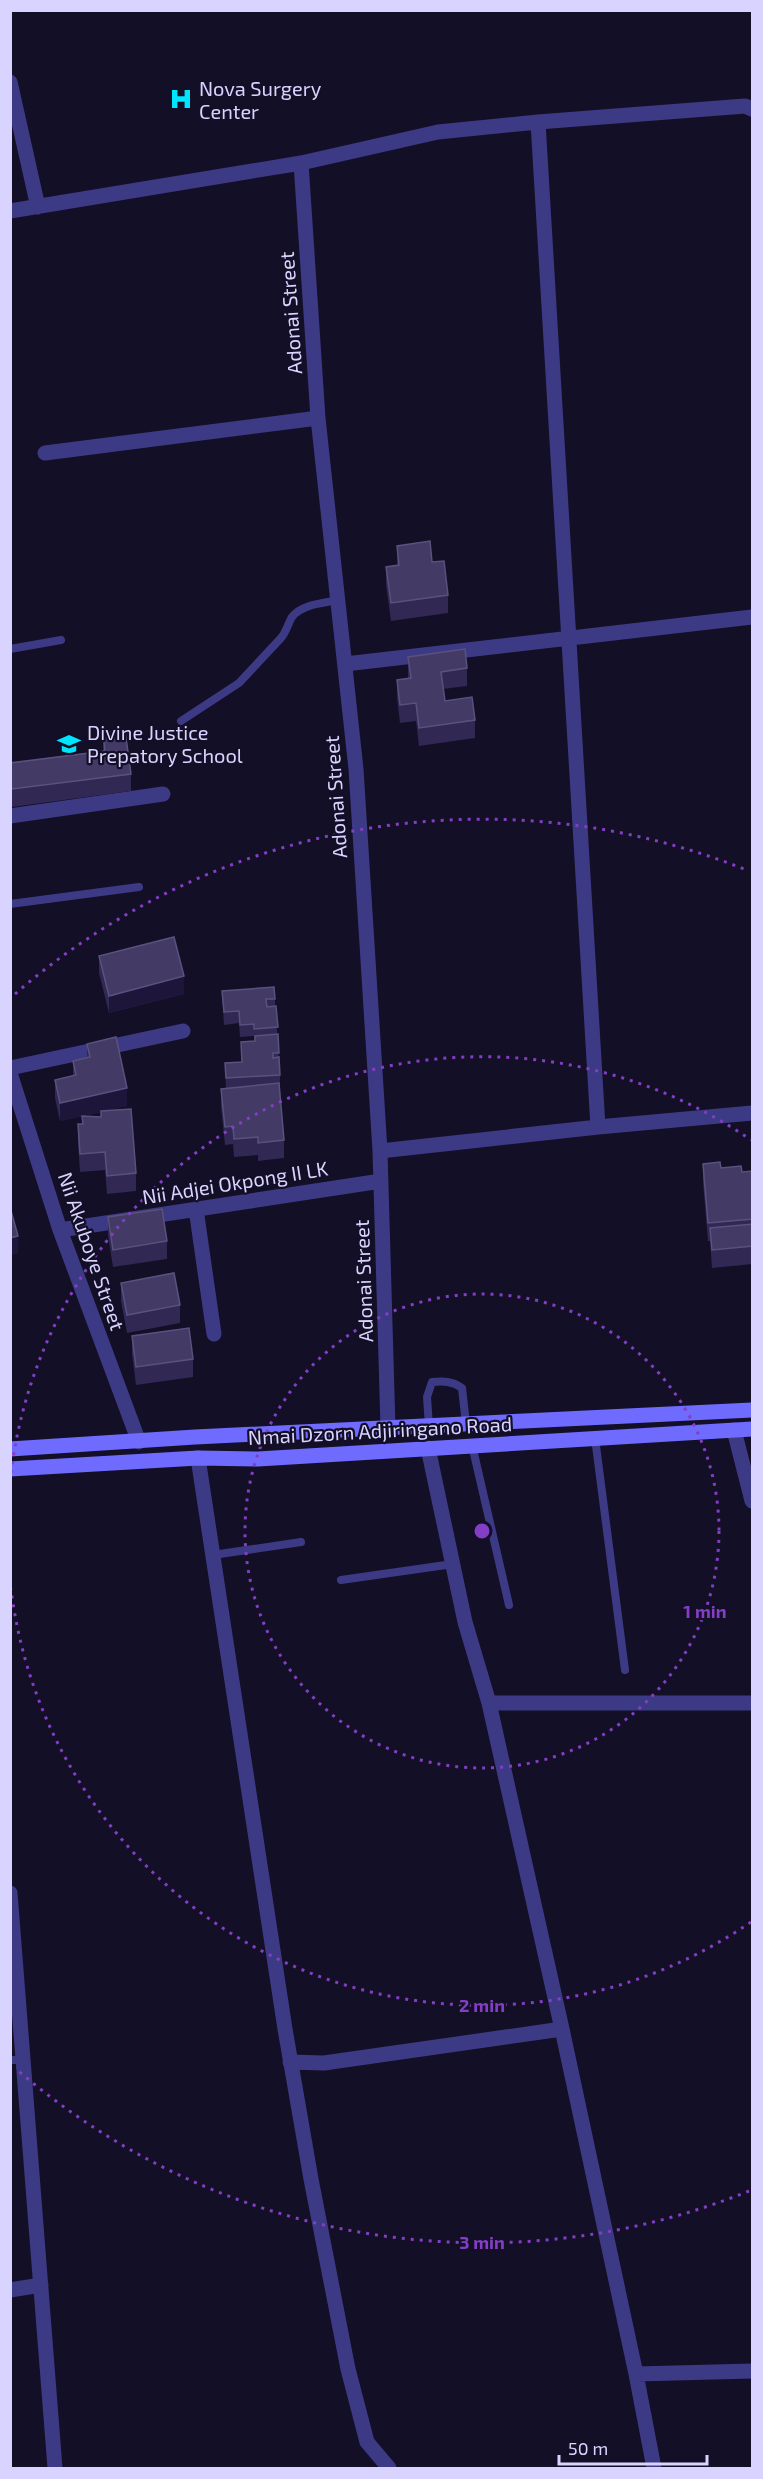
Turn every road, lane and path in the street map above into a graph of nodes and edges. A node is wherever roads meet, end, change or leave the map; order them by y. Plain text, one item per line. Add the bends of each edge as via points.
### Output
1 (10, 82) edge
2 (753, 109) edge
3 (538, 122) junction
4 (301, 163) junction
5 (38, 207) junction
6 (10, 211) edge
7 (318, 418) junction
8 (45, 453) dead end
9 (338, 600) junction
10 (753, 617) edge
11 (568, 639) junction
12 (62, 640) dead end
13 (10, 649) edge
14 (345, 664) junction
15 (182, 722) dead end
16 (163, 795) dead end
17 (10, 816) edge
18 (139, 887) dead end
19 (10, 904) edge
20 (183, 1031) dead end
21 (10, 1068) edge
22 (10, 1073) edge
23 (753, 1113) edge
24 (598, 1127) junction
25 (380, 1151) junction
26 (381, 1181) junction
27 (196, 1209) junction
28 (60, 1230) junction
29 (214, 1334) dead end
30 (753, 1410) edge
31 (466, 1424) junction
32 (429, 1426) junction
33 (388, 1428) junction
34 (753, 1429) edge
35 (734, 1430) junction
36 (257, 1434) junction
37 (595, 1438) junction
38 (139, 1442) junction
39 (472, 1445) junction
40 (428, 1448) junction
41 (10, 1449) edge
42 (198, 1458) junction
43 (258, 1459) junction
44 (10, 1469) edge
45 (753, 1501) edge
46 (301, 1542) dead end
47 (213, 1555) junction
48 (453, 1564) junction
49 (341, 1580) dead end
50 (509, 1605) dead end
51 (625, 1670) dead end
52 (489, 1703) junction
53 (753, 1703) edge
54 (10, 1893) edge
55 (562, 2029) junction
56 (17, 2060) edge
57 (290, 2062) junction
58 (41, 2285) junction
59 (10, 2290) edge
60 (753, 2371) edge
61 (636, 2374) junction
62 (55, 2469) edge
63 (389, 2469) edge
64 (654, 2469) edge

1 - 5 street
2 - 3 street via 745,106
3 - 4 street via 438,132
3 - 11 street
4 - 5 street
4 - 7 street, Adonai Street
5 - 6 street
7 - 8 street
7 - 9 street, Adonai Street
9 - 14 street, Adonai Street
9 - 15 lane via 299,611 281,638 239,683
10 - 11 street
11 - 14 street
11 - 24 street
12 - 13 lane
14 - 25 street, Adonai Street via 356,770
16 - 17 street
18 - 19 lane
20 - 21 street
22 - 28 street, Nii Akuboye Street
23 - 24 street
24 - 25 street
25 - 26 street, Adonai Street
26 - 27 street, Nii Adjei Okpong II LK
26 - 33 street, Adonai Street
27 - 28 street, Nii Adjei Okpong II LK
27 - 29 street
28 - 38 street, Nii Akuboye Street
30 - 31 main road, Nmai Dzorn Adjiringano Road
31 - 32 main road, Nmai Dzorn Adjiringano Road
31 - 32 lane via 462,1388 445,1381 432,1382 428,1389
32 - 33 main road, Nmai Dzorn Adjiringano Road
33 - 36 main road, Nmai Dzorn Adjiringano Road
34 - 35 main road, Nmai Dzorn Adjiringano Road
35 - 37 main road, Nmai Dzorn Adjiringano Road
35 - 45 street
36 - 38 main road, Nmai Dzorn Adjiringano Road
36 - 43 main road
37 - 39 main road, Nmai Dzorn Adjiringano Road
37 - 51 lane
38 - 41 main road, Nmai Dzorn Adjiringano Road
39 - 40 main road, Nmai Dzorn Adjiringano Road
39 - 50 lane
40 - 43 main road, Nmai Dzorn Adjiringano Road
40 - 48 street
42 - 43 main road, Nmai Dzorn Adjiringano Road
42 - 44 main road, Nmai Dzorn Adjiringano Road
42 - 47 street
46 - 47 lane
47 - 57 street
48 - 49 lane
48 - 52 street
52 - 53 street
52 - 55 street
54 - 56 street
55 - 57 street via 336,2061
55 - 61 street
56 - 58 street
57 - 63 street via 348,2369 367,2442
58 - 59 street
58 - 62 street
60 - 61 street
61 - 64 street

